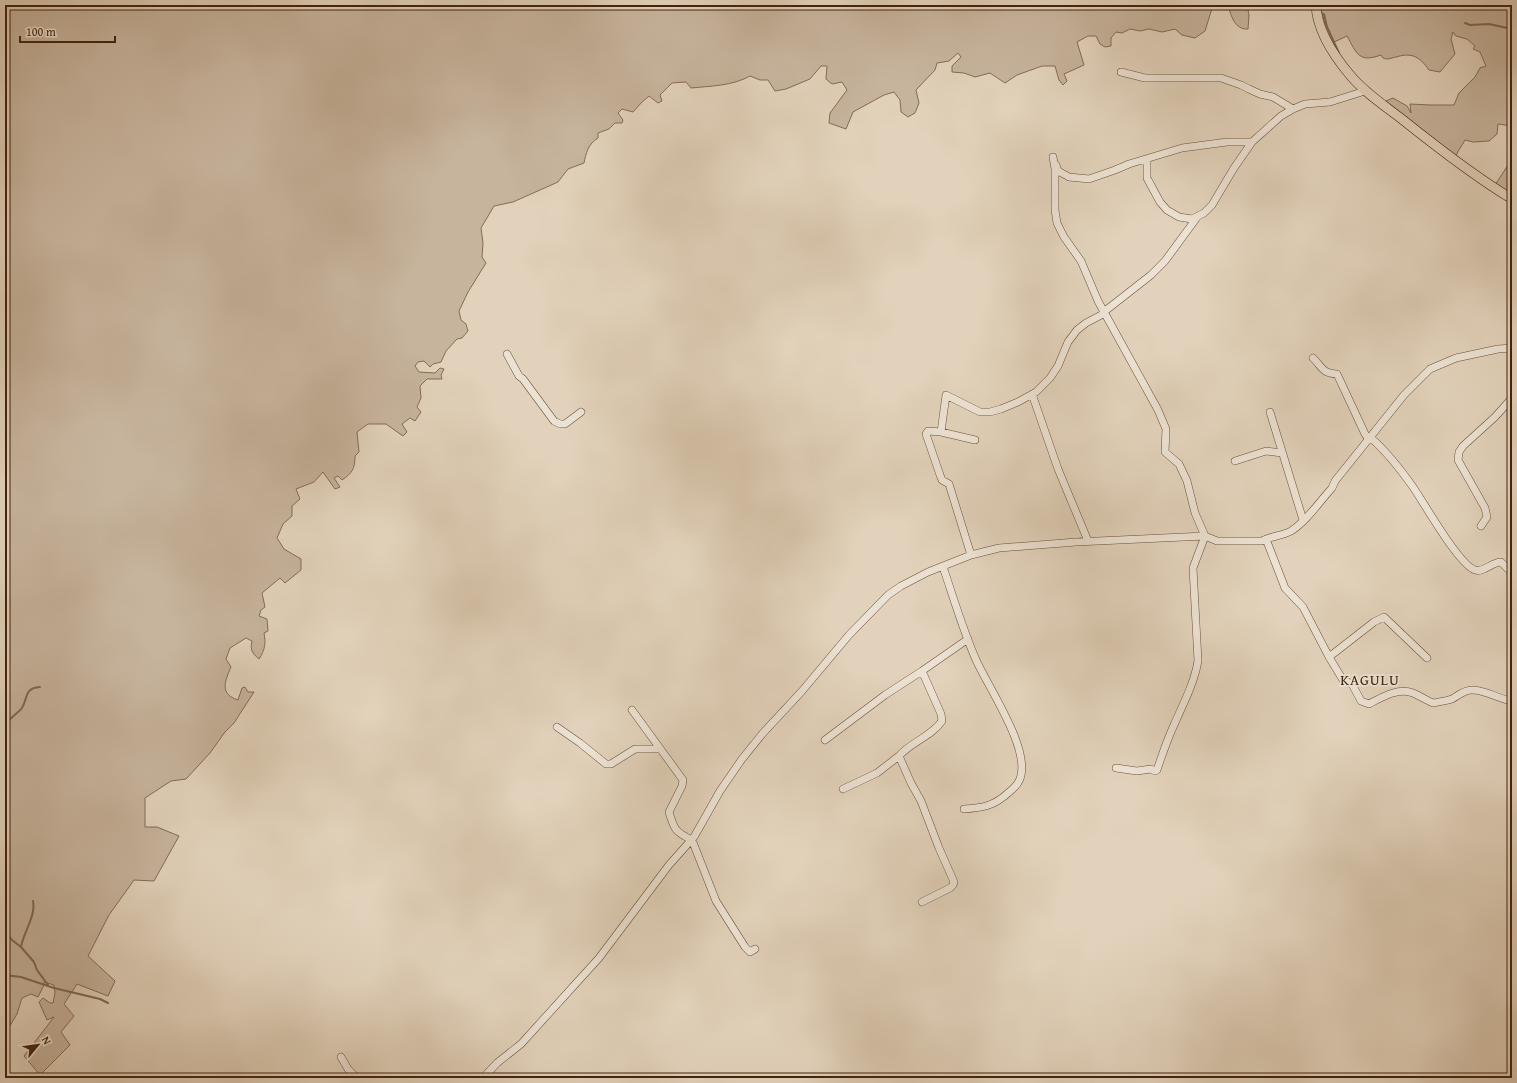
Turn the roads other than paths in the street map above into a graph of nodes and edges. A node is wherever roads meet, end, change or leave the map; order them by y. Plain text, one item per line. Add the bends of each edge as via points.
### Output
1 (1316, 5) edge
2 (1121, 72) dead end
3 (1365, 91) junction
4 (1293, 109) junction
5 (1252, 142) junction
6 (1147, 160) junction
7 (1512, 198) edge
8 (1198, 216) junction
9 (1105, 312) junction
10 (1512, 348) edge
11 (507, 354) dead end
12 (1313, 358) dead end
13 (1032, 394) junction
14 (1512, 398) edge
15 (581, 412) dead end
16 (1270, 412) dead end
17 (941, 432) junction
18 (1371, 438) junction
19 (975, 440) dead end
20 (1282, 453) junction
21 (1235, 460) dead end
22 (1303, 520) junction
23 (1481, 526) dead end
24 (1205, 536) junction
25 (1266, 539) junction
26 (1088, 542) junction
27 (971, 555) junction
28 (943, 567) junction
29 (1512, 573) edge
30 (968, 639) junction
31 (1329, 657) junction
32 (1427, 658) dead end
33 (922, 671) junction
34 (1512, 701) edge
35 (632, 710) dead end
36 (557, 727) dead end
37 (825, 740) dead end
38 (660, 749) junction
39 (899, 756) junction
40 (1116, 768) dead end
41 (843, 789) dead end
42 (964, 809) dead end
43 (692, 840) junction
44 (922, 902) dead end
45 (755, 949) dead end
46 (342, 1057) dead end
47 (357, 1078) edge
48 (483, 1078) edge

1 - 3 main road via 1321,27 1335,57
2 - 4 street via 1145,78 1222,78 1273,97
3 - 4 street via 1330,102 1305,104
3 - 7 main road via 1479,178
4 - 5 street via 1281,116
5 - 6 street via 1198,145 1163,153
5 - 8 street via 1212,205
6 - 8 street via 1148,178 1167,210 1179,217 1192,219
6 - 9 street via 1089,179 1079,179 1058,171 1053,157 1057,223 1081,261
8 - 9 street via 1152,275
9 - 13 street via 1077,330 1050,378
9 - 24 street via 1158,410 1166,429 1165,452 1179,464 1187,480 1195,514
10 - 18 street via 1456,358 1430,369 1404,395
11 - 15 street via 519,376 554,420 565,424
12 - 18 street via 1328,374 1337,374 1365,434
13 - 17 street via 1001,410 990,412 980,412 946,396
13 - 26 street via 1058,469
14 - 23 street via 1459,452 1458,460 1485,508 1487,516
16 - 20 street
17 - 19 street
17 - 27 street via 928,431 926,438 942,480 949,484
18 - 22 street
18 - 29 street via 1412,486 1436,525 1473,570 1483,570 1501,562
20 - 21 street via 1266,451
20 - 22 street
22 - 25 street via 1290,532
24 - 25 street via 1218,541 1244,542
24 - 26 street
24 - 40 street via 1193,568 1198,661 1186,701 1169,735 1157,770
25 - 31 street via 1285,588 1303,607
26 - 27 street via 999,548
27 - 28 street
28 - 30 street
28 - 43 street via 914,579 888,595 849,635 742,759
30 - 33 street
30 - 42 street via 1015,738 1022,766 1020,780 1002,798 981,808
31 - 32 street via 1384,617
31 - 34 street via 1343,680 1352,684 1361,701 1369,704 1388,694 1403,691 1413,692 1433,703 1451,699 1471,690
33 - 37 street
33 - 39 street via 942,721
35 - 38 street
36 - 38 street via 606,764 611,764 635,749
38 - 43 street via 683,780 669,812 675,830
39 - 41 street via 877,773
39 - 44 street via 921,801 954,882 950,888
43 - 45 street via 716,902 744,947 750,952
43 - 48 street via 669,865 599,958 520,1044
46 - 47 street via 348,1069

